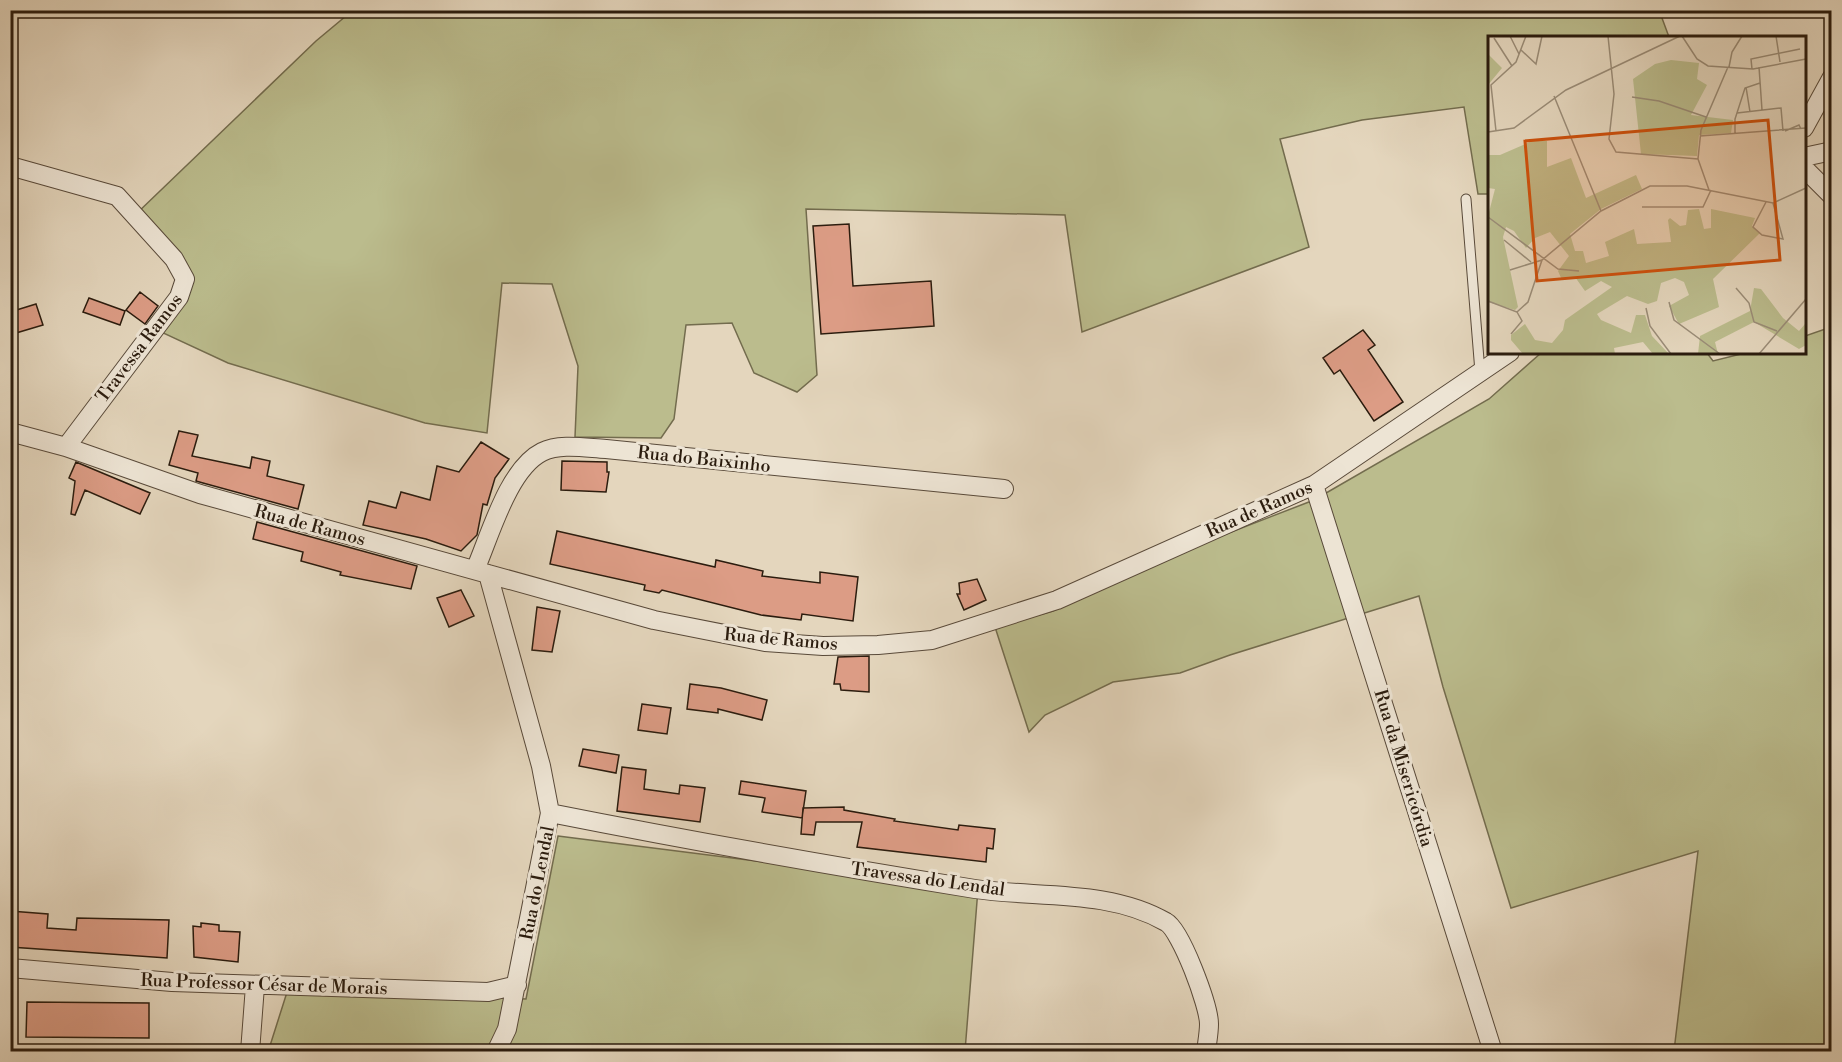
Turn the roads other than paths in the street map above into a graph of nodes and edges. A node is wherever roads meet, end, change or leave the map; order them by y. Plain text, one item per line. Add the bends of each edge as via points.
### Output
1 (1832, 77) edge
2 (1806, 124) edge
3 (1832, 151) edge
4 (1806, 157) edge
5 (10, 166) edge
6 (1806, 170) edge
7 (1832, 196) edge
8 (1466, 199) dead end
9 (1507, 354) edge
10 (1480, 372) junction
11 (11, 429) edge
12 (66, 447) junction
13 (1314, 485) junction
14 (1004, 489) dead end
15 (482, 572) junction
16 (550, 813) junction
17 (10, 968) edge
18 (517, 985) junction
19 (255, 986) junction
20 (250, 1052) edge
21 (496, 1052) edge
22 (1206, 1052) edge
23 (1493, 1052) edge

1 - 2 street
3 - 4 street
5 - 12 street, Travessa Ramos via 117,196 174,259 185,279 178,297
6 - 7 street
8 - 10 lane
9 - 10 street, Rua de Ramos
10 - 13 street, Rua de Ramos
11 - 12 street, Rua de Ramos
12 - 15 street, Rua de Ramos via 200,494
13 - 15 street, Rua de Ramos via 1057,600 995,622 921,641 823,646 765,642 654,620
13 - 23 street, Rua da Misericórdia
14 - 15 street, Rua do Baixinho via 606,449 572,447 543,451 524,464 512,484
15 - 16 street, Rua do Lendal via 541,766
16 - 18 street, Rua do Lendal
16 - 22 street, Travessa do Lendal via 979,889 1117,903 1168,922 1195,971 1210,1023
17 - 19 street, Rua Professor César de Morais
18 - 19 street, Rua Professor César de Morais via 488,992
18 - 21 street, Rua do Lendal via 507,1029
19 - 20 street

